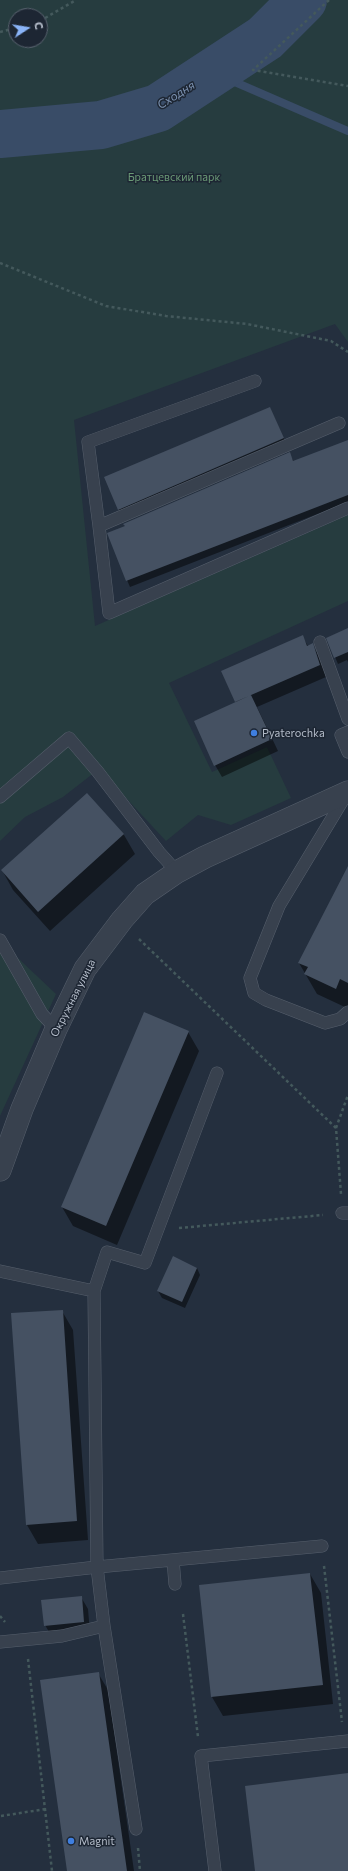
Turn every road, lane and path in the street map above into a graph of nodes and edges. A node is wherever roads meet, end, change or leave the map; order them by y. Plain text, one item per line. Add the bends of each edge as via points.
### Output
1 (76, 0) edge
2 (329, 0) edge
3 (48, 16) edge
4 (348, 86) edge
5 (0, 263) edge
6 (348, 352) edge
7 (256, 381) dead end
8 (339, 423) dead end
9 (348, 508) edge
10 (99, 526) junction
11 (320, 642) dead end
12 (348, 719) edge
13 (348, 732) edge
14 (348, 752) edge
15 (348, 792) edge
16 (0, 797) edge
17 (177, 872) junction
18 (134, 934) dead end
19 (0, 940) edge
20 (348, 1012) edge
21 (56, 1029) junction
22 (217, 1073) dead end
23 (348, 1094) edge
24 (336, 1128) junction
25 (0, 1170) edge
26 (345, 1213) edge
27 (158, 1230) junction
28 (0, 1271) edge
29 (94, 1291) junction
30 (322, 1546) joint
31 (173, 1560) junction
32 (97, 1567) junction
33 (0, 1578) edge
34 (175, 1584) dead end
35 (183, 1614) dead end
36 (0, 1616) edge
37 (104, 1626) junction
38 (23, 1641) junction
39 (0, 1642) edge
40 (346, 1741) edge
41 (200, 1756) junction
42 (46, 1809) junction
43 (1, 1816) dead end
44 (136, 1830) dead end
45 (52, 1871) edge
46 (215, 1871) edge

1 - 3 path
2 - 4 path via 253,70
5 - 6 path via 106,306 166,316 247,324 331,341
7 - 10 lane via 88,442
8 - 10 lane
9 - 10 lane via 108,613
11 - 12 lane
13 - 14 lane via 341,735
15 - 17 street, Окружная улица
15 - 20 lane via 279,906 250,978 254,993 325,1023 340,1019
16 - 17 lane via 68,738
17 - 21 street, Окружная улица via 145,894 105,940 85,969
18 - 24 path
19 - 21 lane via 42,1014
21 - 25 street, Окружная улица via 22,1109
22 - 27 lane
23 - 24 path
24 - 26 path
26 - 27 path
27 - 29 lane via 145,1263 107,1252
28 - 29 lane
29 - 32 lane
30 - 31 lane
30 - 40 path
31 - 32 lane
31 - 34 lane
32 - 33 lane
32 - 37 lane
35 - 41 path
36 - 38 path
37 - 38 lane via 62,1636
37 - 44 lane
38 - 39 lane
38 - 42 path via 29,1664
40 - 41 lane
41 - 46 lane
42 - 43 path
42 - 45 path

